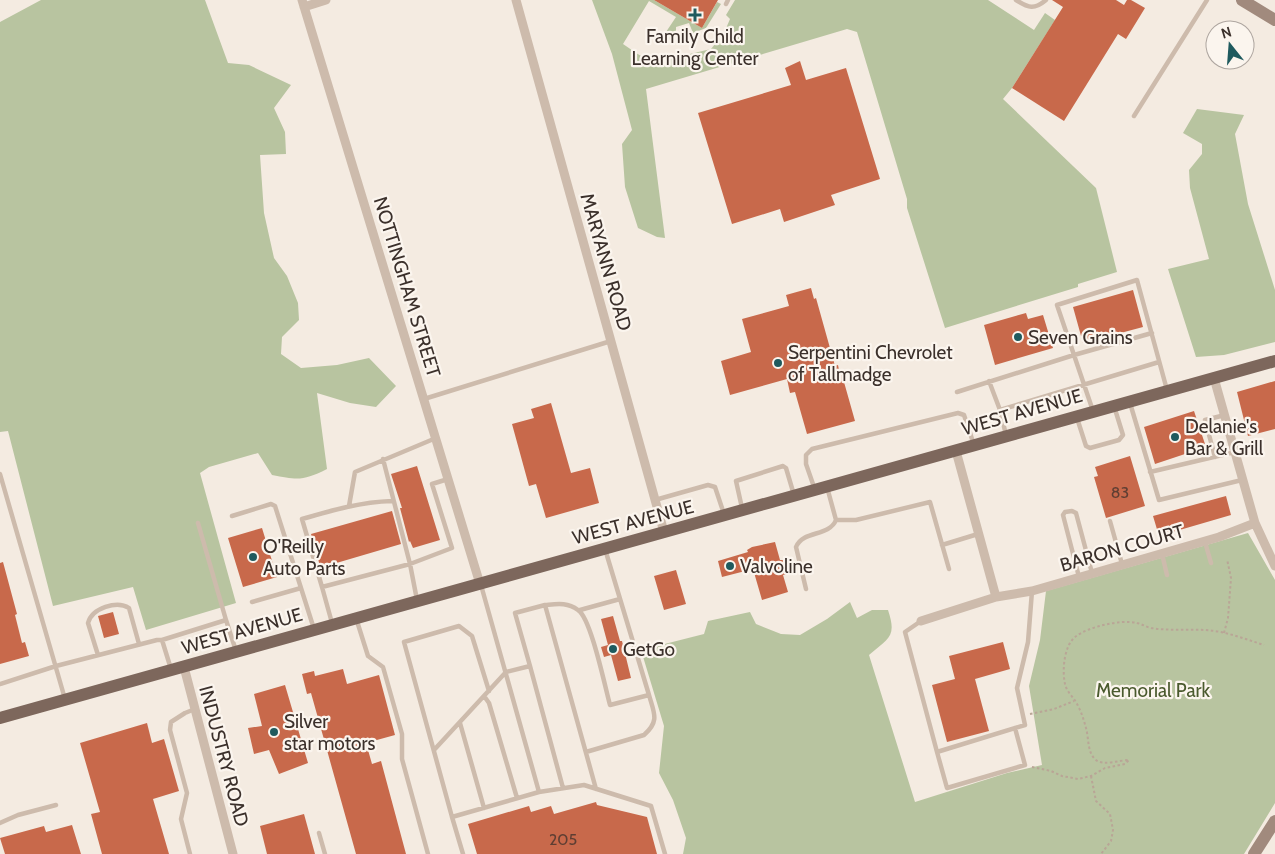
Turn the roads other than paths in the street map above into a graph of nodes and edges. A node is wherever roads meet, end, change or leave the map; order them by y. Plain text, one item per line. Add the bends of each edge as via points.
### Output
1 (326, 0) edge
2 (516, 0) edge
3 (1016, 0) edge
4 (1046, 0) edge
5 (1207, 0) edge
6 (1242, 0) edge
7 (303, 3) edge
8 (1275, 20) edge
9 (1134, 116) dead end
10 (1152, 333) junction
11 (611, 341) junction
12 (1074, 355) junction
13 (1275, 361) edge
14 (1159, 362) junction
15 (1214, 378) junction
16 (989, 381) junction
17 (1084, 384) junction
18 (1168, 391) junction
19 (957, 392) dead end
20 (424, 398) junction
21 (1130, 402) junction
22 (1114, 406) junction
23 (1000, 410) junction
24 (1093, 412) junction
25 (1225, 415) junction
26 (1077, 417) junction
27 (1006, 436) junction
28 (436, 438) junction
29 (974, 445) junction
30 (956, 451) junction
31 (1235, 452) junction
32 (1215, 457) junction
33 (383, 459) junction
34 (1150, 472) junction
35 (0, 474) edge
36 (448, 479) junction
37 (1243, 480) junction
38 (821, 489) junction
39 (794, 497) junction
40 (655, 500) junction
41 (392, 501) junction
42 (349, 506) junction
43 (743, 511) junction
44 (232, 516) dead end
45 (725, 516) junction
46 (836, 520) junction
47 (1110, 521) dead end
48 (198, 522) dead end
49 (1255, 523) junction
50 (664, 532) junction
51 (978, 534) junction
52 (1205, 540) junction
53 (942, 545) junction
54 (604, 549) junction
55 (1162, 553) junction
56 (1211, 563) dead end
57 (410, 564) junction
58 (1122, 564) junction
59 (1275, 566) edge
60 (949, 569) dead end
61 (1092, 573) junction
62 (1167, 575) dead end
63 (1079, 577) junction
64 (480, 584) junction
65 (322, 587) junction
66 (301, 588) junction
67 (806, 589) dead end
68 (1032, 591) junction
69 (996, 597) junction
70 (620, 599) junction
71 (417, 601) junction
72 (252, 602) dead end
73 (545, 605) junction
74 (580, 610) junction
75 (356, 618) junction
76 (226, 620) junction
77 (921, 621) joint
78 (332, 625) junction
79 (314, 630) junction
80 (162, 640) junction
81 (140, 644) junction
82 (236, 652) junction
83 (98, 655) junction
84 (56, 666) junction
85 (530, 666) junction
86 (177, 669) junction
87 (506, 672) junction
88 (0, 684) edge
89 (490, 691) junction
90 (649, 695) junction
91 (484, 696) junction
92 (66, 700) junction
93 (195, 709) junction
94 (0, 718) edge
95 (460, 722) junction
96 (1015, 728) junction
97 (434, 750) junction
98 (586, 752) junction
99 (937, 752) junction
100 (563, 788) junction
101 (596, 789) junction
102 (539, 792) junction
103 (517, 798) junction
104 (56, 805) dead end
105 (484, 808) junction
106 (452, 817) junction
107 (1275, 821) edge
108 (0, 823) edge
109 (319, 833) dead end
110 (190, 854) edge
111 (232, 854) edge
112 (325, 854) edge
113 (428, 854) edge
114 (463, 854) edge
115 (665, 854) edge
116 (1254, 854) edge

1 - 7 street
2 - 11 street, MARYANN ROAD
3 - 4 lane via 1028,7
5 - 9 lane
6 - 8 street
7 - 20 street, NOTTINGHAM STREET
10 - 12 lane
10 - 12 lane via 1137,280 1057,305
10 - 14 lane
11 - 20 lane
11 - 40 street, MARYANN ROAD
12 - 16 lane
12 - 17 lane
13 - 15 main road, WEST AVENUE
14 - 17 lane
14 - 18 lane
15 - 18 main road, WEST AVENUE
15 - 25 street
16 - 19 lane
16 - 23 lane
17 - 23 lane
17 - 24 lane
18 - 21 main road, WEST AVENUE
20 - 28 street, NOTTINGHAM STREET
21 - 22 main road, WEST AVENUE
21 - 34 lane
22 - 24 main road, WEST AVENUE
22 - 26 lane via 1123,435 1119,440 1090,448 1086,446
23 - 27 lane
24 - 26 main road, WEST AVENUE
25 - 31 street
25 - 32 lane via 1205,420
26 - 27 main road, WEST AVENUE
27 - 29 main road, WEST AVENUE
28 - 33 lane
28 - 36 street, NOTTINGHAM STREET
29 - 30 main road, WEST AVENUE
29 - 38 lane via 964,415 958,413 812,449 806,455 806,464
30 - 38 main road, WEST AVENUE
30 - 51 street
31 - 32 lane
31 - 37 street
32 - 34 lane
33 - 41 lane
33 - 42 lane via 354,472
34 - 37 lane via 1159,500
35 - 84 lane
36 - 57 lane via 432,484 452,548
36 - 64 street, NOTTINGHAM STREET
37 - 49 street
38 - 39 main road, WEST AVENUE
38 - 46 lane
39 - 43 main road, WEST AVENUE
39 - 43 lane via 783,466 736,481
40 - 45 lane via 708,485 715,486
40 - 50 street, MARYANN ROAD
41 - 42 lane
41 - 57 lane
42 - 65 lane via 302,519
43 - 45 main road, WEST AVENUE
44 - 66 lane via 271,504 275,506
45 - 50 main road, WEST AVENUE
46 - 53 lane via 856,520 930,502
46 - 67 lane via 829,530 802,539 796,547
47 - 58 lane
48 - 76 lane
49 - 52 street, BARON COURT
49 - 59 street
50 - 54 main road, WEST AVENUE
51 - 53 lane
51 - 69 street
52 - 55 street, BARON COURT
52 - 56 lane
53 - 60 lane
54 - 64 main road, WEST AVENUE
54 - 70 lane
55 - 58 street, BARON COURT
55 - 62 lane
57 - 65 lane
57 - 71 lane
58 - 61 street, BARON COURT
61 - 63 street, BARON COURT
61 - 63 lane via 1076,512 1065,512
63 - 68 street, BARON COURT
64 - 71 main road, WEST AVENUE
64 - 87 lane
65 - 78 lane
66 - 72 lane
66 - 79 lane
68 - 69 street, BARON COURT
68 - 96 lane via 1028,642 1018,688 1025,725
69 - 77 street, BARON COURT
70 - 74 lane
70 - 90 lane
71 - 75 main road, WEST AVENUE
73 - 74 lane via 564,603
73 - 85 lane via 515,614
73 - 98 lane
74 - 90 lane via 588,624 610,705
75 - 78 main road, WEST AVENUE
75 - 113 lane via 368,656 383,667 402,734 402,759
76 - 80 lane
76 - 82 lane
77 - 99 lane via 905,632
78 - 79 main road, WEST AVENUE
79 - 82 main road, WEST AVENUE
80 - 81 lane
80 - 86 lane
81 - 83 lane
81 - 83 lane via 129,608 114,605 97,611 89,618
82 - 86 main road, WEST AVENUE
83 - 84 lane
84 - 88 lane
84 - 92 lane
85 - 87 lane
85 - 100 lane
86 - 92 main road, WEST AVENUE
86 - 93 street, INDUSTRY ROAD
87 - 89 lane
87 - 102 lane
89 - 91 lane
89 - 97 lane via 472,636 459,626 404,642
90 - 98 lane via 655,718 650,730 644,735
91 - 95 lane
91 - 103 lane via 489,702
92 - 94 main road, WEST AVENUE
93 - 110 lane via 171,722 170,730 187,793 181,819
93 - 111 street, INDUSTRY ROAD
95 - 97 lane
95 - 105 lane
96 - 99 lane
96 - 99 lane via 1025,765 946,788
97 - 106 lane
98 - 101 lane
100 - 101 lane via 584,785
100 - 102 lane
101 - 115 lane via 651,806
102 - 103 lane
103 - 105 lane
104 - 108 lane via 18,814
105 - 106 lane
106 - 114 lane
107 - 116 street
109 - 112 lane

